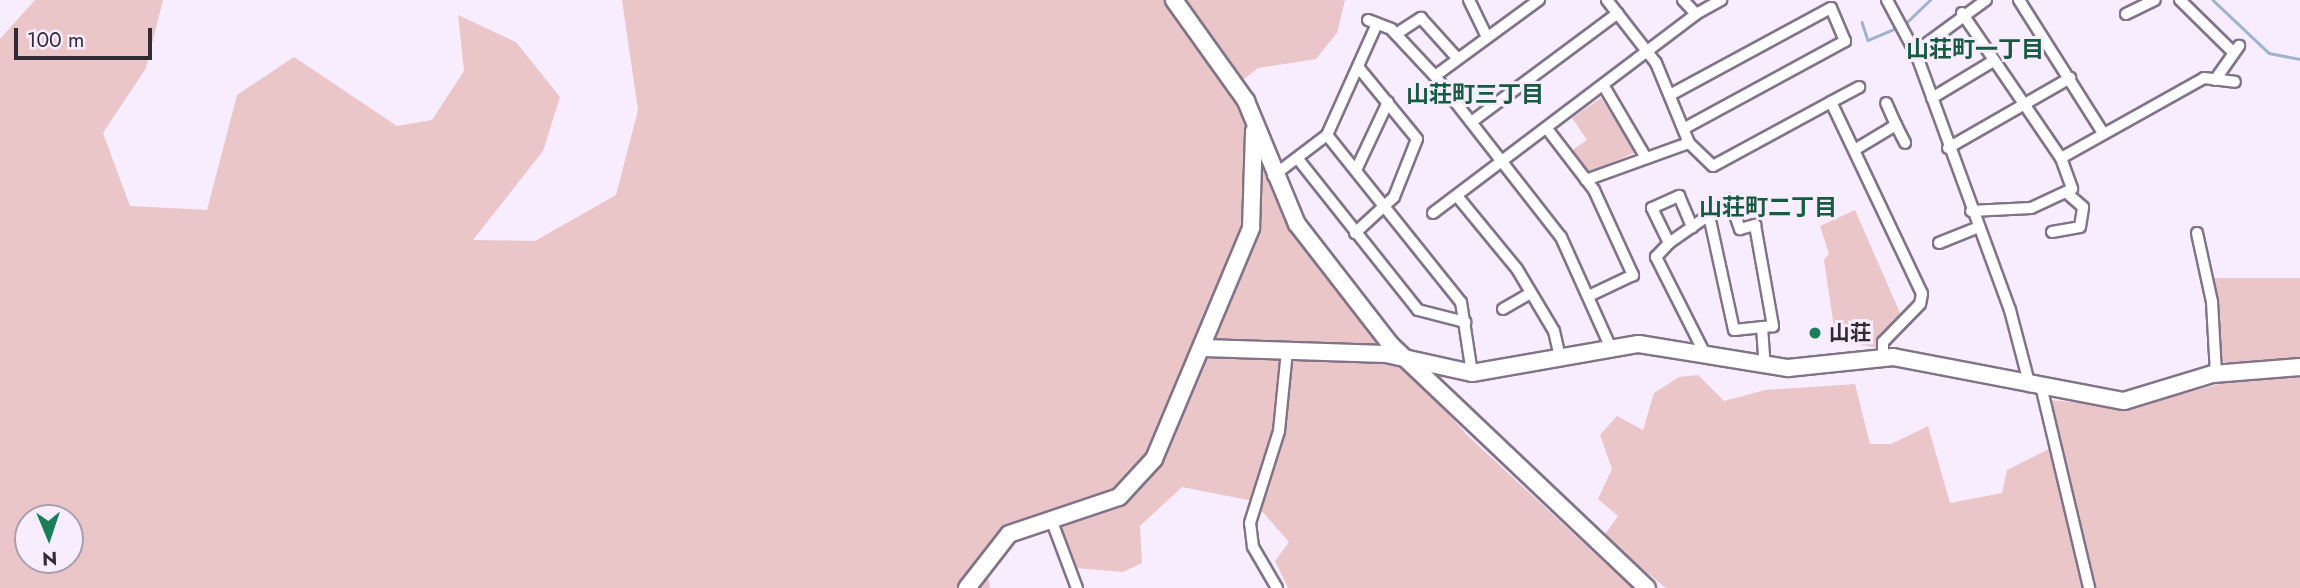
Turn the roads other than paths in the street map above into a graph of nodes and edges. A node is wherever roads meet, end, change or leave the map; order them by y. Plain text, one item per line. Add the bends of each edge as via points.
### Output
1 (1174, 0) edge
2 (1469, 0) edge
3 (1539, 0) edge
4 (1606, 0) edge
5 (1683, 0) edge
6 (1721, 0) edge
7 (1887, 0) edge
8 (1986, 0) edge
9 (2020, 0) edge
10 (2155, 0) edge
11 (2179, 0) edge
12 (2130, 9) dead end
13 (1618, 13) junction
14 (1962, 13) junction
15 (1696, 14) junction
16 (1396, 34) junction
17 (1488, 37) junction
18 (1915, 51) junction
19 (1651, 54) junction
20 (1458, 59) junction
21 (1990, 63) junction
22 (1358, 67) junction
23 (1435, 76) junction
24 (2070, 78) junction
25 (2215, 80) junction
26 (2235, 82) dead end
27 (1859, 87) dead end
28 (1605, 88) junction
29 (1670, 95) junction
30 (1932, 99) junction
31 (1388, 102) junction
32 (1831, 102) junction
33 (1886, 103) dead end
34 (2021, 105) junction
35 (1474, 120) junction
36 (1896, 125) junction
37 (1254, 126) junction
38 (1684, 129) junction
39 (1548, 130) junction
40 (2103, 133) junction
41 (1327, 135) junction
42 (1689, 143) junction
43 (1905, 143) dead end
44 (1948, 148) junction
45 (1856, 149) junction
46 (1646, 158) junction
47 (2061, 158) junction
48 (1297, 159) junction
49 (1505, 162) junction
50 (1356, 170) junction
51 (1273, 176) junction
52 (1586, 180) junction
53 (2068, 195) junction
54 (1457, 196) junction
55 (1386, 208) junction
56 (1971, 211) junction
57 (1433, 213) dead end
58 (1709, 215) junction
59 (1692, 227) junction
60 (1976, 228) junction
61 (2052, 232) dead end
62 (1355, 233) junction
63 (2197, 233) dead end
64 (1669, 243) junction
65 (1939, 243) dead end
66 (1531, 293) junction
67 (1589, 296) junction
68 (1503, 309) dead end
69 (1465, 322) junction
70 (1762, 327) junction
71 (1204, 348) junction
72 (1611, 348) junction
73 (1287, 351) junction
74 (1705, 354) junction
75 (1401, 356) junction
76 (1883, 357) junction
77 (1560, 358) junction
78 (1765, 366) junction
79 (2300, 367) edge
80 (1472, 373) junction
81 (2216, 374) junction
82 (2036, 389) junction
83 (1051, 519) junction
84 (967, 588) edge
85 (1077, 588) edge
86 (1277, 588) edge
87 (1647, 588) edge
88 (2089, 588) edge

1 - 37 street via 1227,69
2 - 17 street
3 - 17 street
4 - 13 street
5 - 15 street
6 - 15 street
7 - 18 street
8 - 14 street
9 - 24 street
10 - 12 street
11 - 25 street via 2236,49
13 - 19 street
13 - 35 street
14 - 18 street
14 - 21 street
15 - 19 street via 1673,27
16 - 20 street via 1420,18
16 - 22 street via 1372,22
16 - 23 street
17 - 20 street
18 - 30 street
19 - 28 street
19 - 29 street
20 - 23 street
21 - 30 street
21 - 34 street
22 - 31 street
22 - 41 street
23 - 35 street
24 - 34 street
24 - 40 street
25 - 26 street
25 - 40 street via 2204,78
27 - 32 street
28 - 39 street
28 - 46 street
29 - 38 street
29 - 38 street via 1831,8 1846,41
30 - 44 street
31 - 50 street
31 - 55 street via 1417,139
32 - 42 street via 1810,120 1749,153 1713,166
32 - 45 street
33 - 36 street
34 - 44 street
34 - 47 street
35 - 49 street
36 - 43 street
36 - 45 street
37 - 51 street
37 - 71 street via 1251,228
38 - 42 street
39 - 49 street
39 - 52 street
40 - 47 street
41 - 48 street
41 - 50 street
42 - 46 street
44 - 56 street
45 - 76 street via 1922,294 1919,312 1883,342
46 - 52 street
47 - 53 street
48 - 51 street
48 - 62 street
49 - 54 street
49 - 67 street via 1561,237
50 - 55 street
51 - 75 street via 1307,239
52 - 67 street via 1633,275
53 - 56 street via 2031,208
53 - 61 street via 2083,207 2082,231
54 - 57 street
54 - 66 street
55 - 62 street
55 - 69 street via 1461,302
56 - 60 street
58 - 59 street
58 - 70 street via 1734,330
58 - 70 street via 1730,200 1740,229 1755,225 1773,326
59 - 64 street
59 - 64 street via 1679,196 1653,208
60 - 65 street
60 - 82 street
62 - 69 street via 1418,310
63 - 81 street via 2212,302
64 - 74 street via 1656,257
66 - 68 street
66 - 77 street via 1554,331
67 - 72 street
69 - 80 street
70 - 78 street
71 - 73 street
71 - 83 street via 1166,435 1138,480 1087,512
72 - 74 street via 1656,345
72 - 77 street
73 - 75 street
73 - 86 street via 1279,431 1250,523 1253,547
74 - 78 street
75 - 80 street
75 - 87 street
76 - 78 street
76 - 82 street
77 - 80 street
79 - 81 street
81 - 82 street via 2123,401
82 - 88 street
83 - 84 street via 1009,534
83 - 85 street

